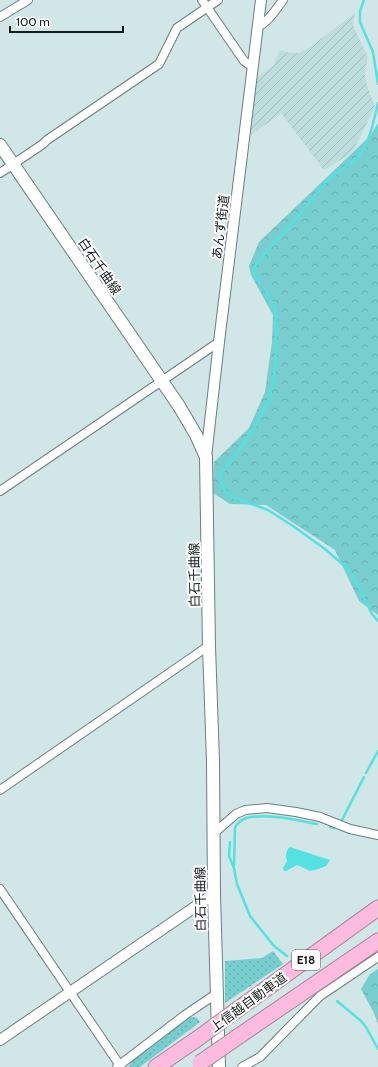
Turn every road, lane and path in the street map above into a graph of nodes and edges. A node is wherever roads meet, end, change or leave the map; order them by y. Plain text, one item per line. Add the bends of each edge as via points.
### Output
1 (28, 0) edge
2 (202, 0) edge
3 (218, 0) edge
4 (261, 0) edge
5 (283, 0) edge
6 (206, 8) junction
7 (0, 17) edge
8 (258, 26) junction
9 (253, 67) junction
10 (0, 145) edge
11 (13, 164) junction
12 (0, 173) edge
13 (219, 342) junction
14 (161, 381) junction
15 (206, 457) junction
16 (0, 491) edge
17 (209, 647) junction
18 (0, 790) edge
19 (213, 834) junction
20 (378, 835) edge
21 (0, 890) edge
22 (214, 894) junction
23 (378, 908) edge
24 (378, 941) edge
25 (378, 957) edge
26 (70, 992) junction
27 (216, 994) junction
28 (0, 1040) edge
29 (197, 1065) edge
30 (119, 1066) edge
31 (156, 1067) edge
32 (219, 1067) edge
33 (242, 1067) edge

1 - 7 street
2 - 6 street
3 - 6 street
4 - 8 street, あんず街道
5 - 8 street via 266,22
6 - 9 street via 244,61
6 - 11 street via 177,28 159,64
8 - 9 street, あんず街道
9 - 13 street, あんず街道
10 - 11 main road, 白石千曲線
11 - 12 street
11 - 14 main road, 白石千曲線
13 - 14 street
13 - 15 street, あんず街道
14 - 15 main road, 白石千曲線 via 182,411
14 - 16 street
15 - 17 main road, 白石千曲線
17 - 18 street
17 - 19 main road, 白石千曲線
19 - 20 street via 240,812 267,808 320,817 350,830
19 - 22 main road, 白石千曲線
21 - 26 street
22 - 26 street
22 - 27 main road, 白石千曲線
23 - 31 highway, 上信越自動車道 / E18, bridge
24 - 29 highway, 上信越自動車道 / E18, bridge
25 - 33 street via 320,996 260,1057
26 - 28 street
26 - 30 street
27 - 30 street
27 - 32 main road, 白石千曲線

